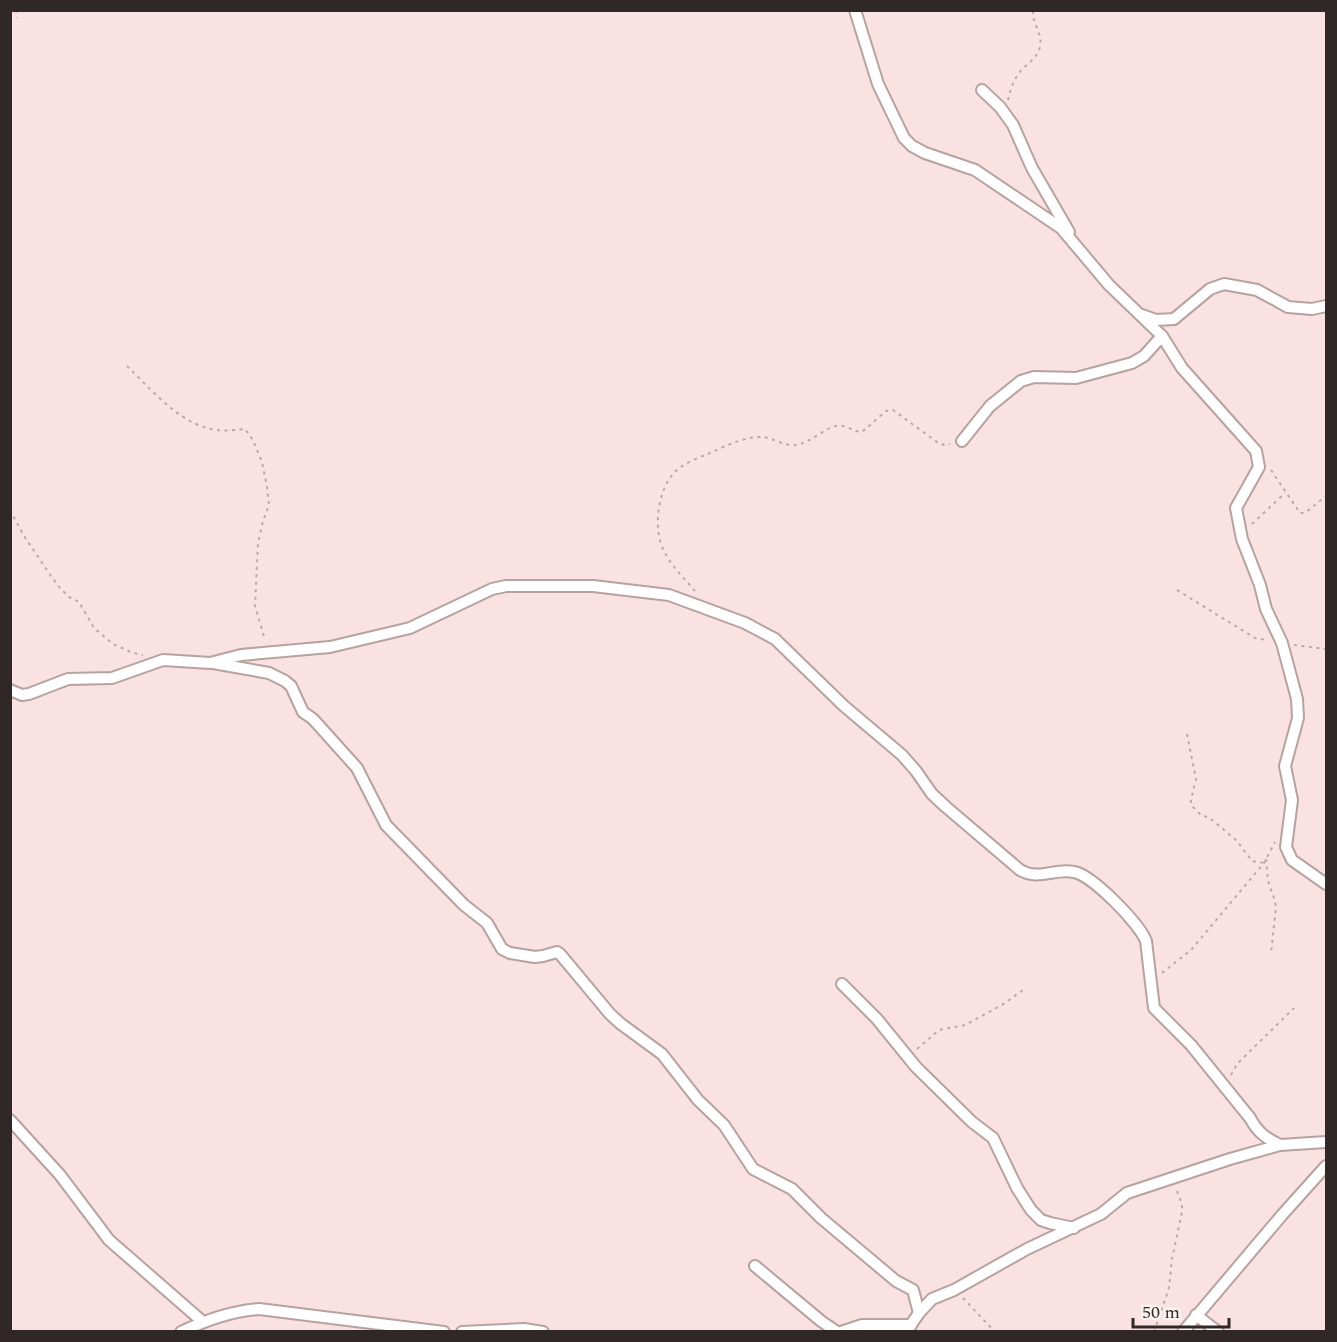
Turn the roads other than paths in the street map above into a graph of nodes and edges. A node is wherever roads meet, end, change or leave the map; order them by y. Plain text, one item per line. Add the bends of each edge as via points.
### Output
1 (855, 10) edge
2 (982, 90) dead end
3 (1078, 251) junction
4 (1326, 306) edge
5 (1138, 314) junction
6 (1162, 336) junction
7 (962, 441) road end
8 (210, 663) junction
9 (10, 690) edge
10 (1326, 884) edge
11 (842, 984) dead end
12 (10, 1120) edge
13 (1326, 1142) edge
14 (1280, 1145) junction
15 (1326, 1166) edge
16 (1074, 1228) junction
17 (755, 1266) dead end
18 (919, 1313) junction
19 (1197, 1315) junction
20 (203, 1322) junction
21 (908, 1328) edge
22 (181, 1332) edge
23 (444, 1332) edge
24 (462, 1332) edge
25 (543, 1332) edge
26 (839, 1332) edge
27 (1183, 1332) edge
28 (1218, 1332) edge

1 - 3 street via 879,84 904,138 925,153 975,170 1060,228
2 - 3 street via 1006,114
3 - 5 street
4 - 5 street via 1288,307 1257,290 1224,284 1210,289 1174,319 1156,320
5 - 6 street
6 - 7 street via 1132,363 1076,378 1034,376 1021,381 990,406
6 - 10 street via 1182,368 1256,451 1259,467 1236,508 1241,534 1282,644 1297,699 1298,718 1285,766 1292,800 1286,847 1292,860
8 - 9 street via 163,660 112,678 68,679 22,695
8 - 14 street via 241,655 330,647 410,628 506,586 593,586 669,595 745,623 775,639 902,755 939,800 1020,870 1028,875 1081,874 1104,892 1146,941 1154,1008 1191,1045 1256,1130
8 - 18 street via 269,673 291,686 303,712 357,768 386,825 464,905 487,923 502,949 535,957 561,954 621,1024 662,1054 698,1100 724,1125 753,1169 792,1189 896,1281 912,1290
11 - 16 street via 908,1057 993,1138 1031,1210 1041,1220
12 - 20 street via 60,1175 109,1240
13 - 14 street
14 - 16 street via 1127,1193 1101,1214
15 - 19 street
16 - 18 street via 932,1299
17 - 26 street
18 - 21 street
19 - 27 street
19 - 28 street
20 - 22 street
20 - 23 street via 259,1309
21 - 26 street via 862,1325
24 - 25 street

